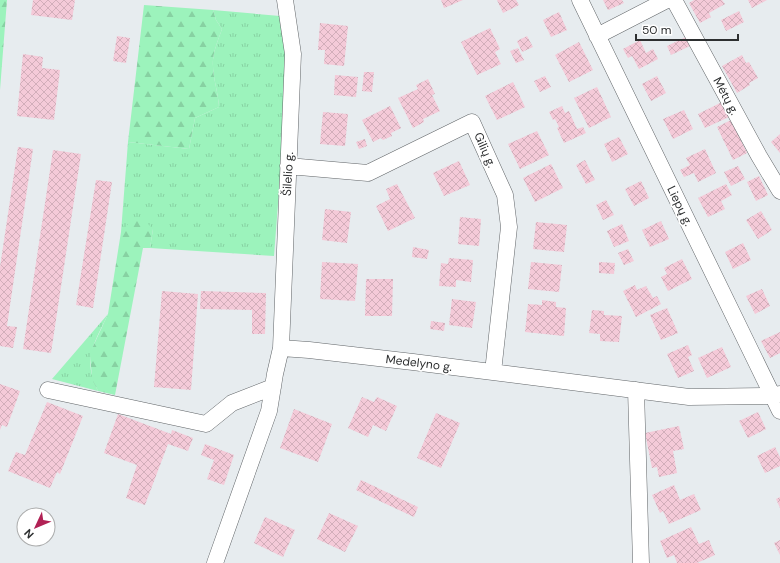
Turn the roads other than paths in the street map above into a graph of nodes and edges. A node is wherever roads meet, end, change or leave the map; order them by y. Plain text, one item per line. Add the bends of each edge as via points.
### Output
1 (284, 0) edge
2 (580, 0) edge
3 (667, 0) edge
4 (674, 0) edge
5 (597, 36) junction
6 (288, 166) junction
7 (780, 191) edge
8 (281, 348) junction
9 (494, 372) junction
10 (273, 387) junction
11 (48, 390) dead end
12 (636, 390) junction
13 (776, 395) edge
14 (780, 411) edge
15 (215, 563) edge
16 (641, 563) edge

1 - 6 street, Šilelio g. via 293,54
2 - 5 street, Liepų g.
3 - 5 street
4 - 7 street, Mėtų g.
5 - 13 street, Liepų g.
6 - 8 street, Šilelio g.
6 - 9 street, Gilių g. via 368,173 472,122 505,195 509,227
8 - 9 street, Medelyno g.
8 - 10 street
9 - 12 street, Medelyno g.
10 - 11 street via 232,403 206,424
10 - 15 street via 269,411
12 - 13 street, Medelyno g. via 689,397
12 - 16 street
13 - 14 street, Liepų g.

